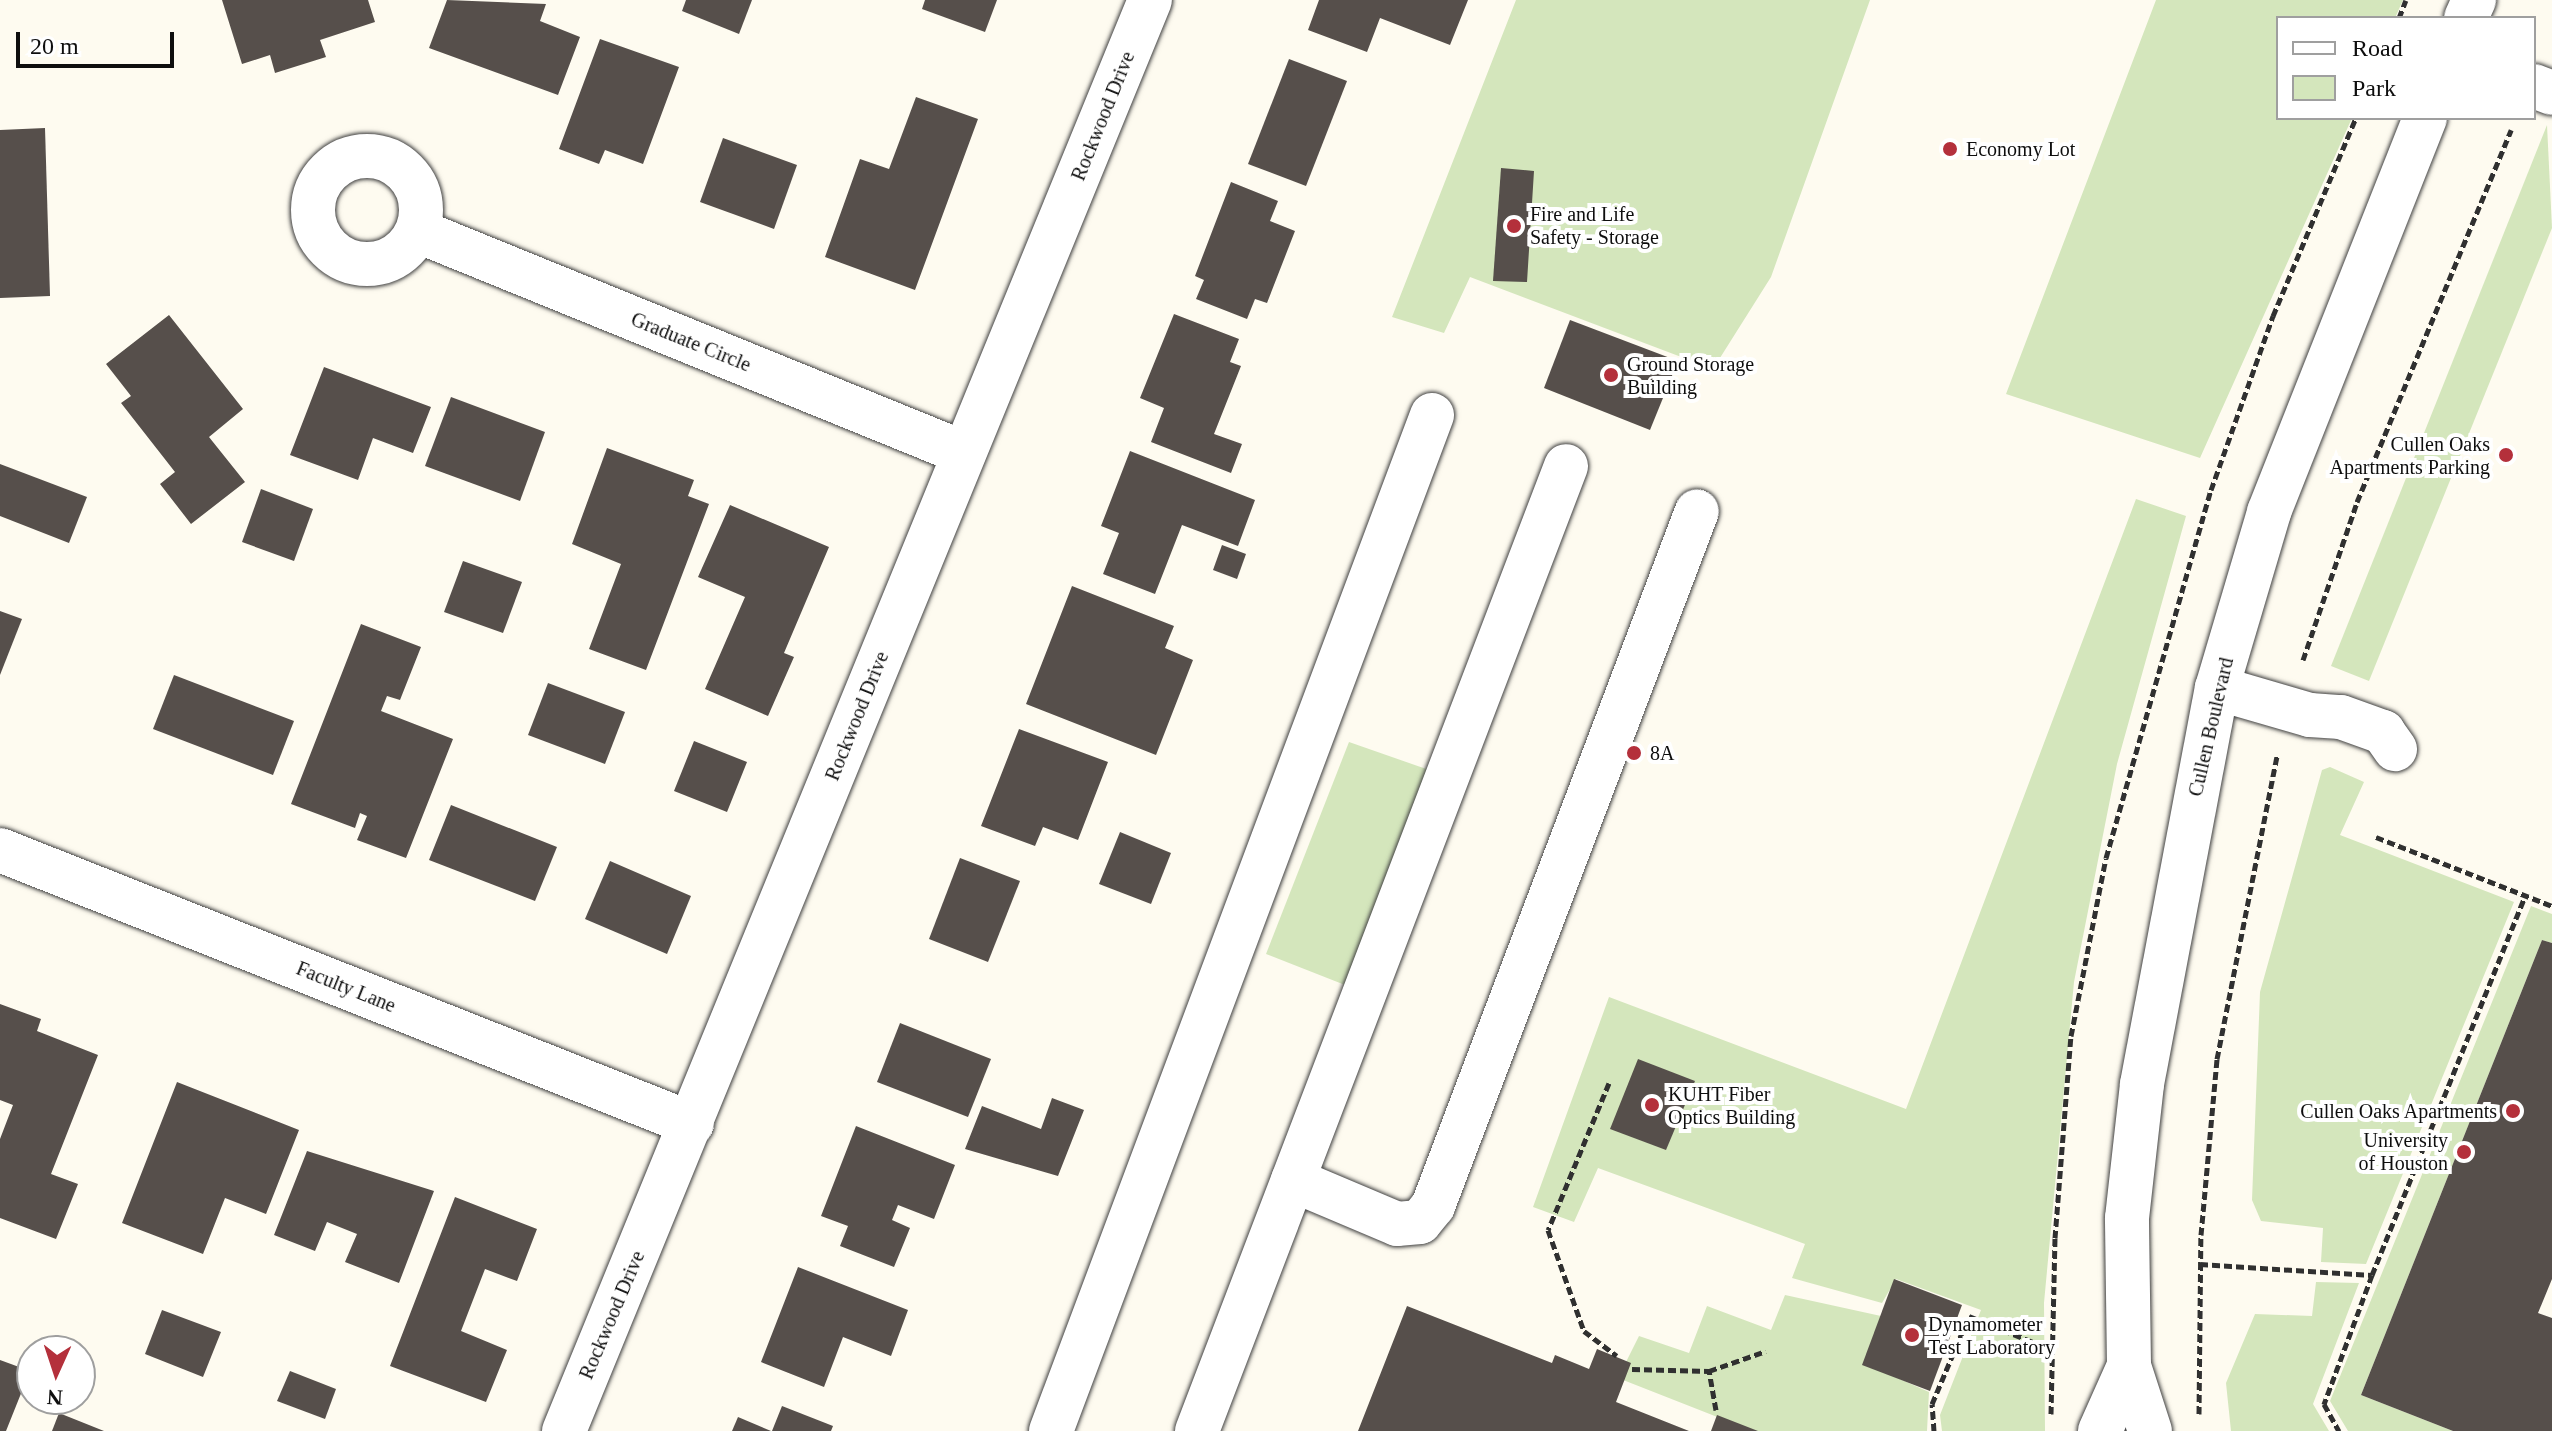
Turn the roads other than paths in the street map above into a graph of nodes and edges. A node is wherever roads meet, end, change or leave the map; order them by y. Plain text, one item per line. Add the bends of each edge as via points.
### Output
1 (1150, 0) edge
2 (2424, 120) edge
3 (418, 231) dead end
4 (1432, 415) dead end
5 (964, 453) junction
6 (1566, 466) dead end
7 (1697, 511) dead end
8 (2217, 688) junction
9 (2403, 751) dead end
10 (0, 850) edge
11 (692, 1124) junction
12 (1293, 1180) junction
13 (2129, 1366) junction
14 (564, 1431) edge
15 (1051, 1431) edge
16 (1197, 1431) edge
17 (2100, 1431) edge
18 (2150, 1431) edge

1 - 5 street, Rockwood Drive
2 - 8 street, Cullen Boulevard via 2269,512
3 - 5 street, Graduate Circle
4 - 15 street
5 - 11 street, Rockwood Drive
6 - 12 street
7 - 12 street via 1433,1206 1420,1222 1397,1224
8 - 9 street via 2310,715 2332,741 2374,756
8 - 13 street, Cullen Boulevard via 2142,1084 2127,1218
10 - 11 street, Faculty Lane
11 - 14 street, Rockwood Drive
12 - 16 street
13 - 17 street, Cullen Boulevard
13 - 18 street, Cullen Boulevard

